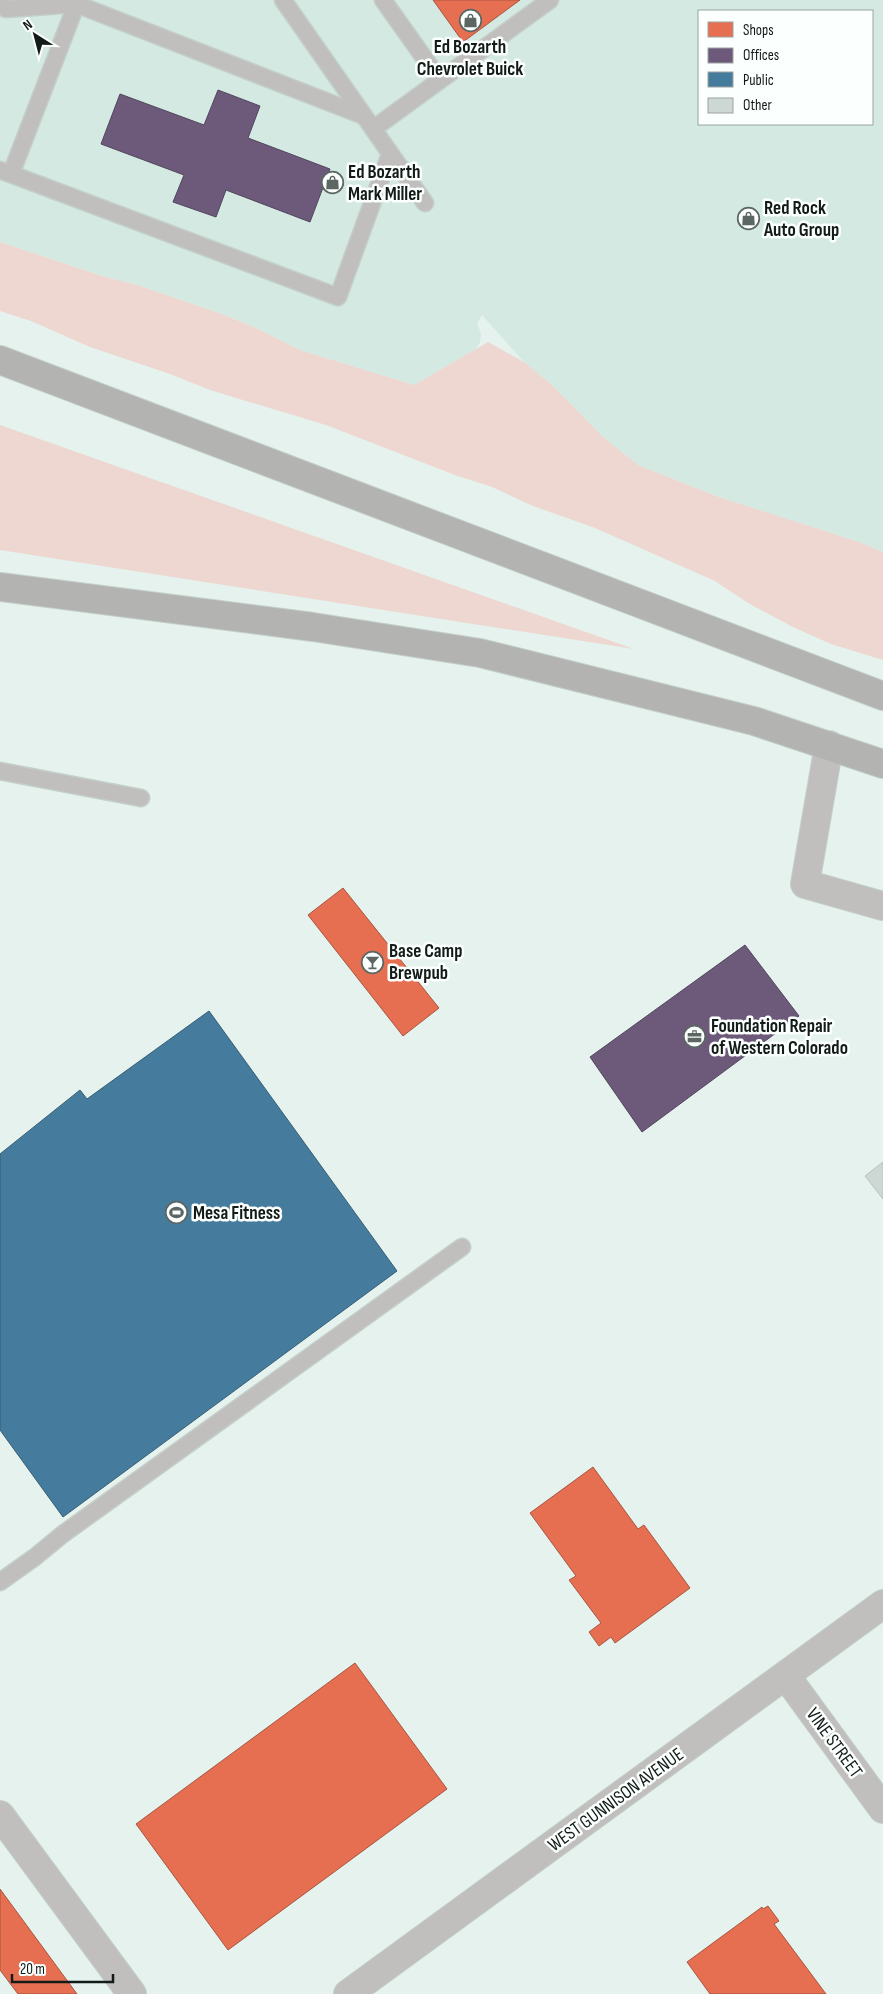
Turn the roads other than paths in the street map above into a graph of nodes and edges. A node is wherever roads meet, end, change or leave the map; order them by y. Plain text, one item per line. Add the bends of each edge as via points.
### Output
1 (0, 0) edge
2 (283, 0) edge
3 (383, 0) edge
4 (550, 0) edge
5 (77, 2) edge
6 (440, 80) junction
7 (368, 122) junction
8 (390, 154) junction
9 (5, 172) edge
10 (425, 202) dead end
11 (0, 360) edge
12 (0, 587) edge
13 (883, 696) edge
14 (829, 745) junction
15 (883, 764) edge
16 (0, 771) edge
17 (140, 798) dead end
18 (883, 906) edge
19 (462, 1247) dead end
20 (0, 1582) edge
21 (883, 1604) edge
22 (786, 1676) junction
23 (883, 1809) edge
24 (0, 1815) edge
25 (132, 1994) edge
26 (348, 1994) edge

1 - 5 lane via 6,9
2 - 7 lane
3 - 6 lane
4 - 6 lane
5 - 7 lane
5 - 9 lane
6 - 7 lane
7 - 8 lane
8 - 9 lane via 338,297
8 - 10 lane
11 - 13 highway
12 - 14 highway via 313,627 480,653 744,719
14 - 15 highway
14 - 18 street via 805,884
16 - 17 lane
19 - 20 lane
21 - 22 street, WEST GUNNISON AVENUE
22 - 23 street, VINE STREET
22 - 26 street, WEST GUNNISON AVENUE
24 - 25 street

